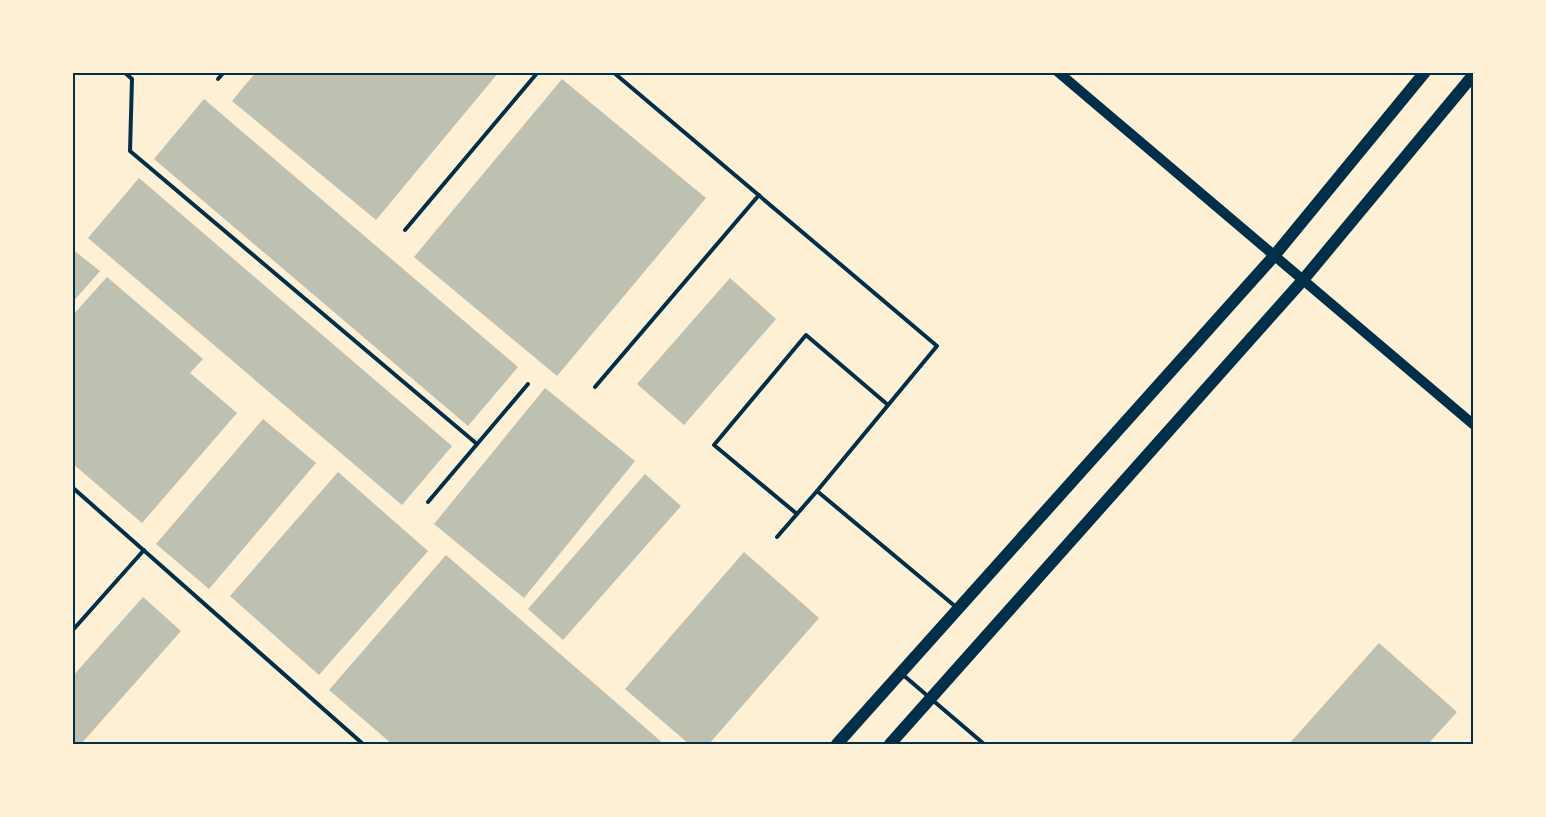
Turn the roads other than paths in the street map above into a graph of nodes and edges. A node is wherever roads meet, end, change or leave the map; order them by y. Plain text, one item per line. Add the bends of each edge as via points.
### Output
1 (124, 72) edge
2 (224, 72) edge
3 (538, 72) edge
4 (613, 72) edge
5 (1058, 72) edge
6 (1426, 72) edge
7 (1474, 74) edge
8 (218, 79) dead end
9 (759, 195) junction
10 (405, 230) dead end
11 (1274, 256) junction
12 (1303, 280) junction
13 (528, 384) dead end
14 (595, 387) dead end
15 (888, 405) junction
16 (1474, 425) edge
17 (477, 444) junction
18 (72, 487) edge
19 (817, 491) junction
20 (428, 502) dead end
21 (797, 514) junction
22 (777, 537) dead end
23 (144, 550) junction
24 (958, 608) junction
25 (72, 631) edge
26 (901, 673) junction
27 (931, 699) junction
28 (362, 744) edge
29 (837, 744) edge
30 (890, 744) edge
31 (984, 744) edge

1 - 17 lane via 132,79 130,151
2 - 8 lane
3 - 10 lane
4 - 9 lane
5 - 11 main road
6 - 11 main road
7 - 12 main road
9 - 14 lane
9 - 15 lane via 937,346
11 - 12 main road
11 - 24 main road
12 - 16 main road
12 - 27 main road
13 - 17 lane
15 - 19 lane
15 - 21 lane via 806,335 714,444
17 - 20 lane
18 - 23 lane
19 - 21 lane
19 - 24 lane
21 - 22 lane
23 - 25 lane
23 - 28 lane
24 - 26 main road
26 - 27 lane
26 - 29 main road
27 - 30 main road
27 - 31 lane

